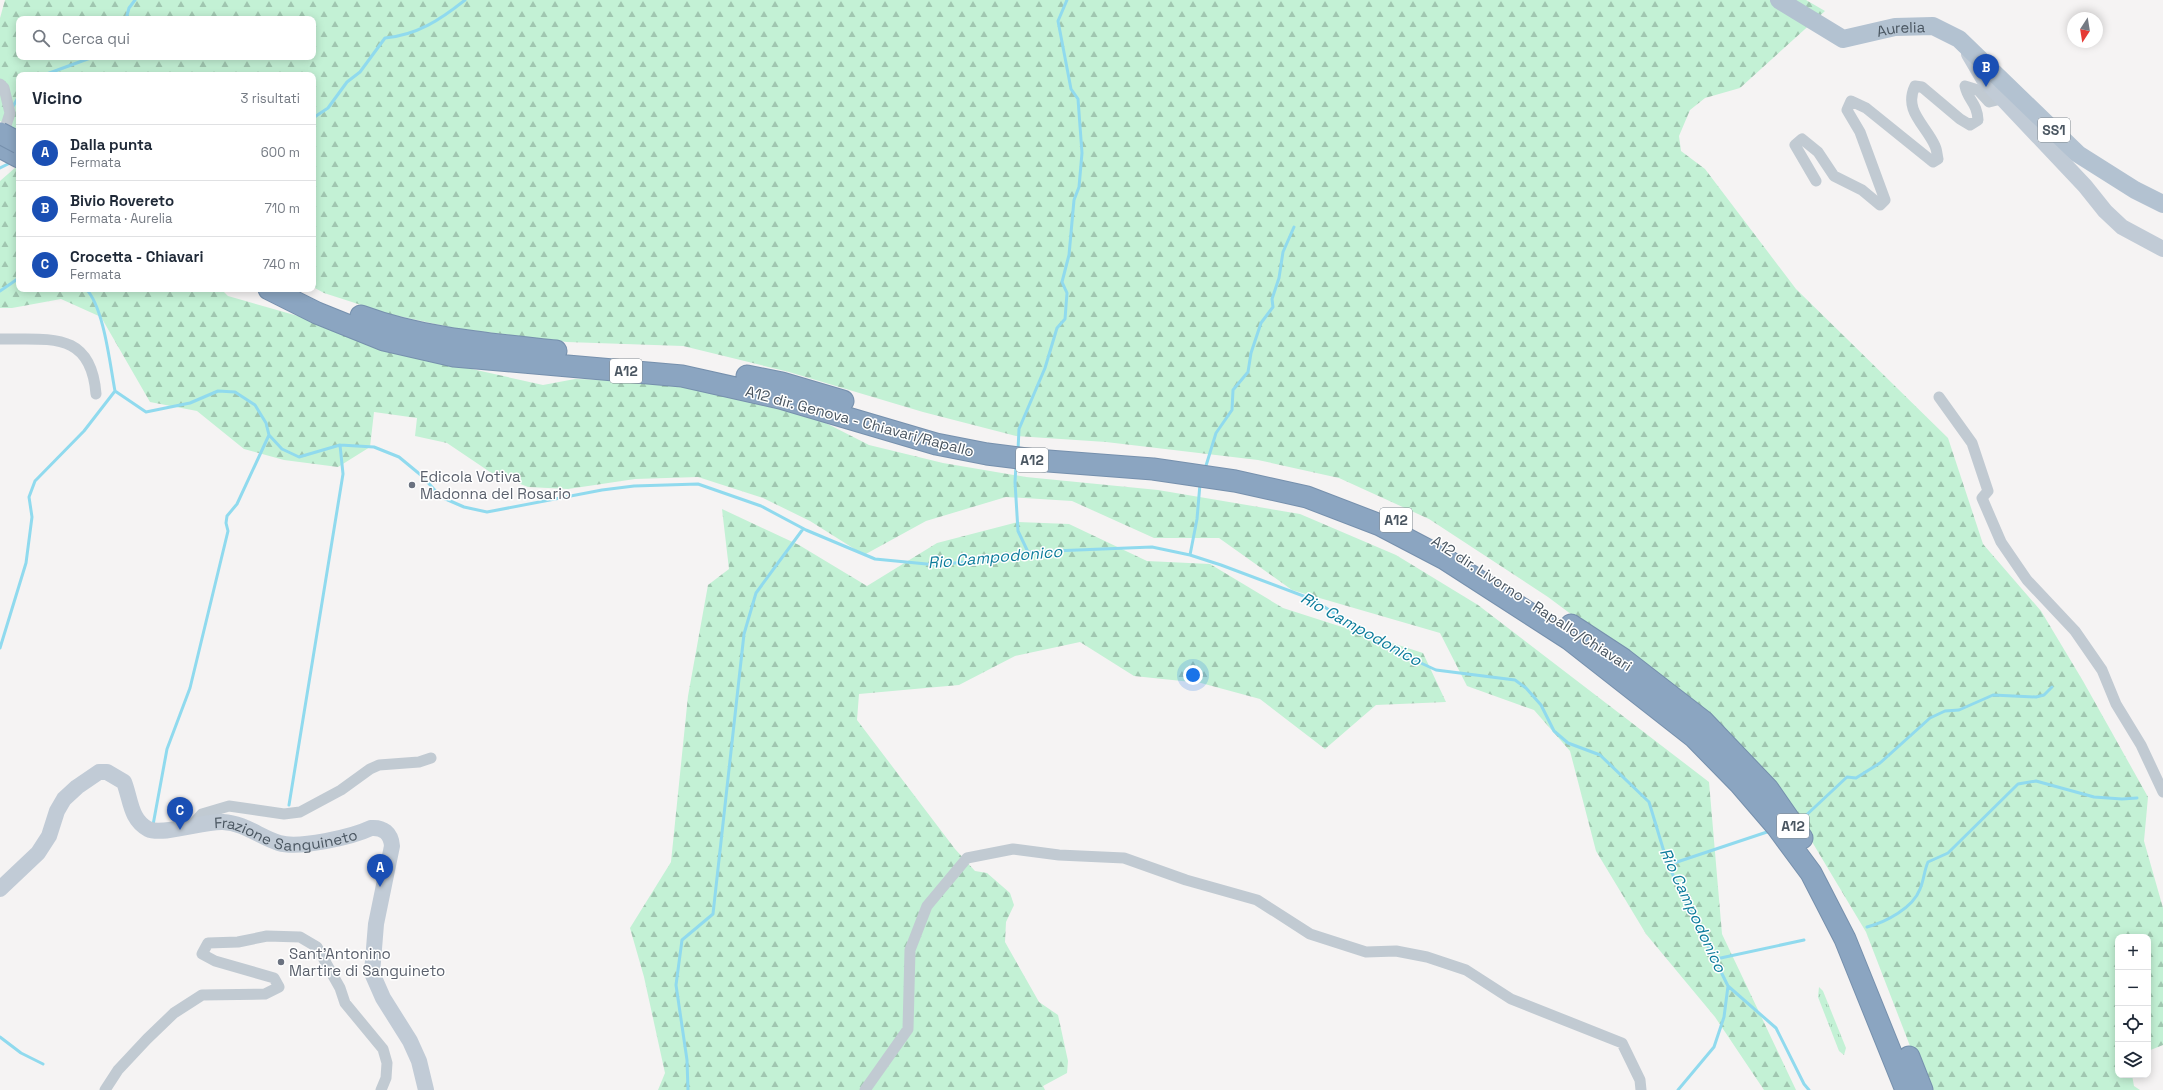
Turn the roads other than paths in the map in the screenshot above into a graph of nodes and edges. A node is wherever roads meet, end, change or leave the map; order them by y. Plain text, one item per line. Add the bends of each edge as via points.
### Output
1 (1780, 0) edge
2 (1959, 39) junction
3 (0, 84) edge
4 (2002, 99) junction
5 (0, 133) edge
6 (0, 141) edge
7 (16, 141) edge
8 (0, 147) edge
9 (16, 155) edge
10 (1816, 181) dead end
11 (2163, 204) edge
12 (2163, 249) edge
13 (275, 292) edge
14 (302, 292) edge
15 (0, 339) edge
16 (96, 394) dead end
17 (1939, 397) dead end
18 (988, 447) junction
19 (1474, 569) joint
20 (1573, 634) junction
21 (431, 758) dead end
22 (2163, 792) edge
23 (192, 825) junction
24 (0, 889) edge
25 (105, 1090) edge
26 (381, 1090) edge
27 (426, 1090) edge
28 (865, 1090) edge
29 (1641, 1090) edge
30 (1906, 1090) edge
31 (1922, 1090) edge

1 - 2 main road, Aurelia / SS1 via 1843,39 1895,27 1933,26
2 - 4 street via 1983,78
2 - 11 main road, Aurelia / SS1 via 2078,154 2135,190
3 - 6 street via 4,88 10,113
4 - 10 street via 1989,102 1978,90 1965,86 1966,93 1978,108 1978,120 1970,125 1922,87 1915,86 1910,96 1915,116 1935,146 1938,159 1933,162 1866,108 1851,101 1847,110 1860,132 1885,200 1880,205 1862,190 1834,176 1818,152 1802,138 1795,145
4 - 12 street via 2122,227
5 - 7 highway, bridge
8 - 9 highway
13 - 18 highway, A12 dir. Genova - Chiavari/Rapallo / A12 via 317,313 384,340 454,356 682,376 780,398 936,444
14 - 18 highway, A12 via 386,325 451,339 566,353 681,362 782,383 941,430
15 - 16 street via 60,340 82,352 94,375
17 - 22 street via 1972,443 1988,491 1982,498 2001,542 2027,580 2075,631 2102,670 2116,704 2141,745
18 - 19 highway, A12 dir. Genova - Chiavari/Rapallo / A12 via 1154,463 1235,481 1308,491
19 - 20 highway, A12 dir. Livorno - Rapallo/Chiavari / A12
20 - 30 highway, A12 via 1694,737 1777,827 1811,873 1845,939
20 - 31 highway, A12 dir. Livorno - Rapallo/Chiavari / A12 via 1623,659 1703,720 1768,789 1818,861 1858,933
21 - 23 street via 419,762 379,765 341,790 300,812 284,814 229,806 202,814
23 - 24 street, Frazione Sanguineto via 161,831 150,830 134,817 124,782 107,772 99,772 64,798 49,836 38,853
23 - 27 street, Frazione Sanguineto via 223,822 243,826 279,843 294,846 371,828 386,832 392,846 376,924 372,973 383,998 410,1041 419,1061
25 - 26 street via 118,1070 147,1039 174,1013 202,995 265,994 279,987 274,978 215,961 202,954 208,944 238,942 267,936 300,937 317,947 340,988 345,1003 383,1050 387,1063 386,1078
28 - 29 street via 908,1029 910,950 927,906 967,858 1013,849 1124,858 1186,880 1257,900 1310,934 1366,952 1396,951 1427,957 1466,970 1511,999 1622,1043 1640,1080

